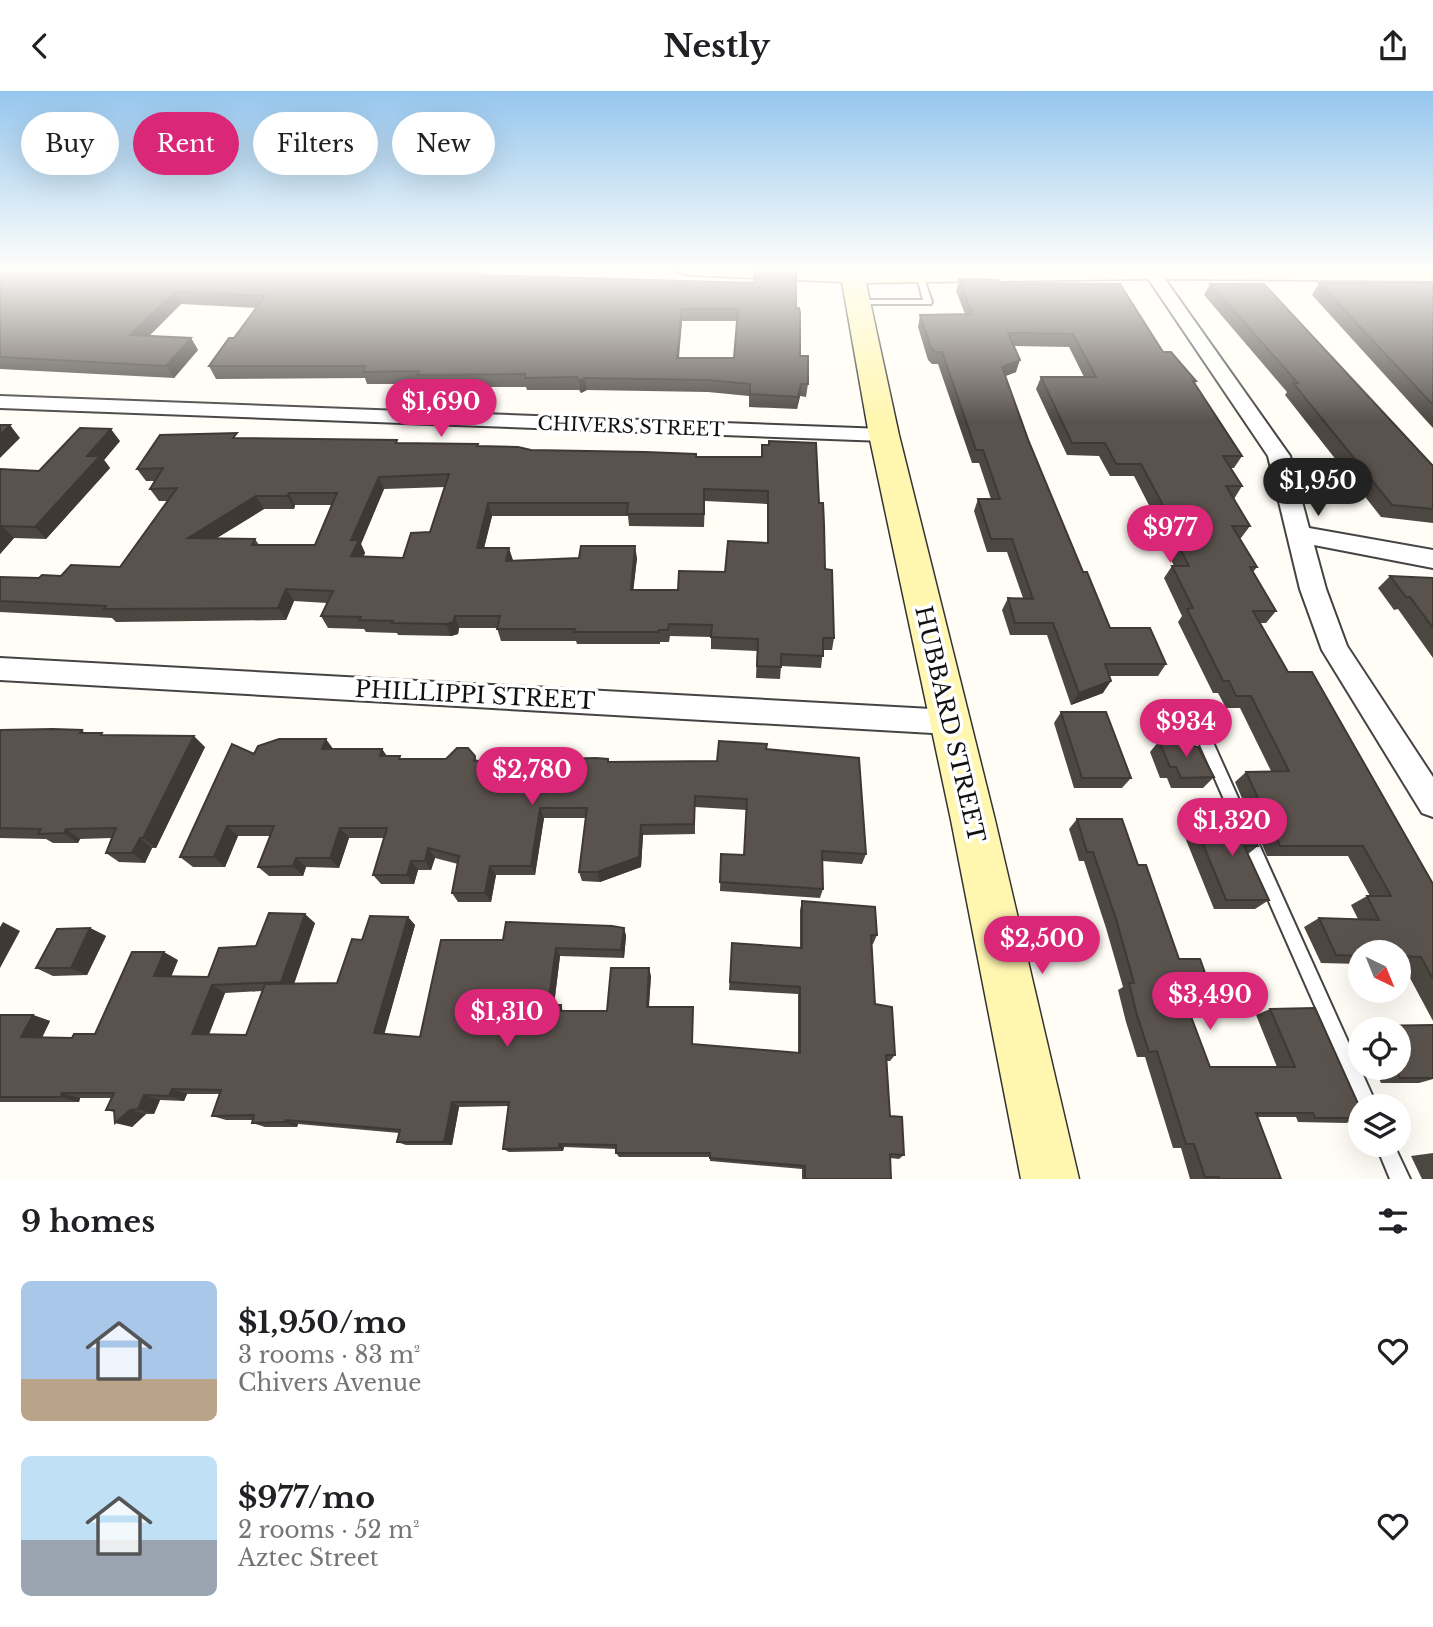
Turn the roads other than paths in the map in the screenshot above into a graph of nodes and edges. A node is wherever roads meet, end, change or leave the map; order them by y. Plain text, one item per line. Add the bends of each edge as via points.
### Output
1 (861, 319) edge
2 (1185, 319) edge
3 (0, 403) edge
4 (884, 435) junction
5 (1299, 534) junction
6 (1433, 559) edge
7 (0, 669) edge
8 (950, 722) junction
9 (1199, 729) dead end
10 (1433, 803) edge
11 (1363, 1094) edge
12 (1390, 1157) edge
13 (1050, 1179) edge
14 (1400, 1179) edge

1 - 4 street, HUBBARD STREET
2 - 5 street via 1279,456
3 - 4 street, CHIVERS STREET
4 - 8 street, HUBBARD STREET
5 - 6 street
5 - 10 street via 1335,650
7 - 8 street, PHILLIPPI STREET
8 - 13 street, HUBBARD STREET
9 - 11 lane
12 - 14 lane

